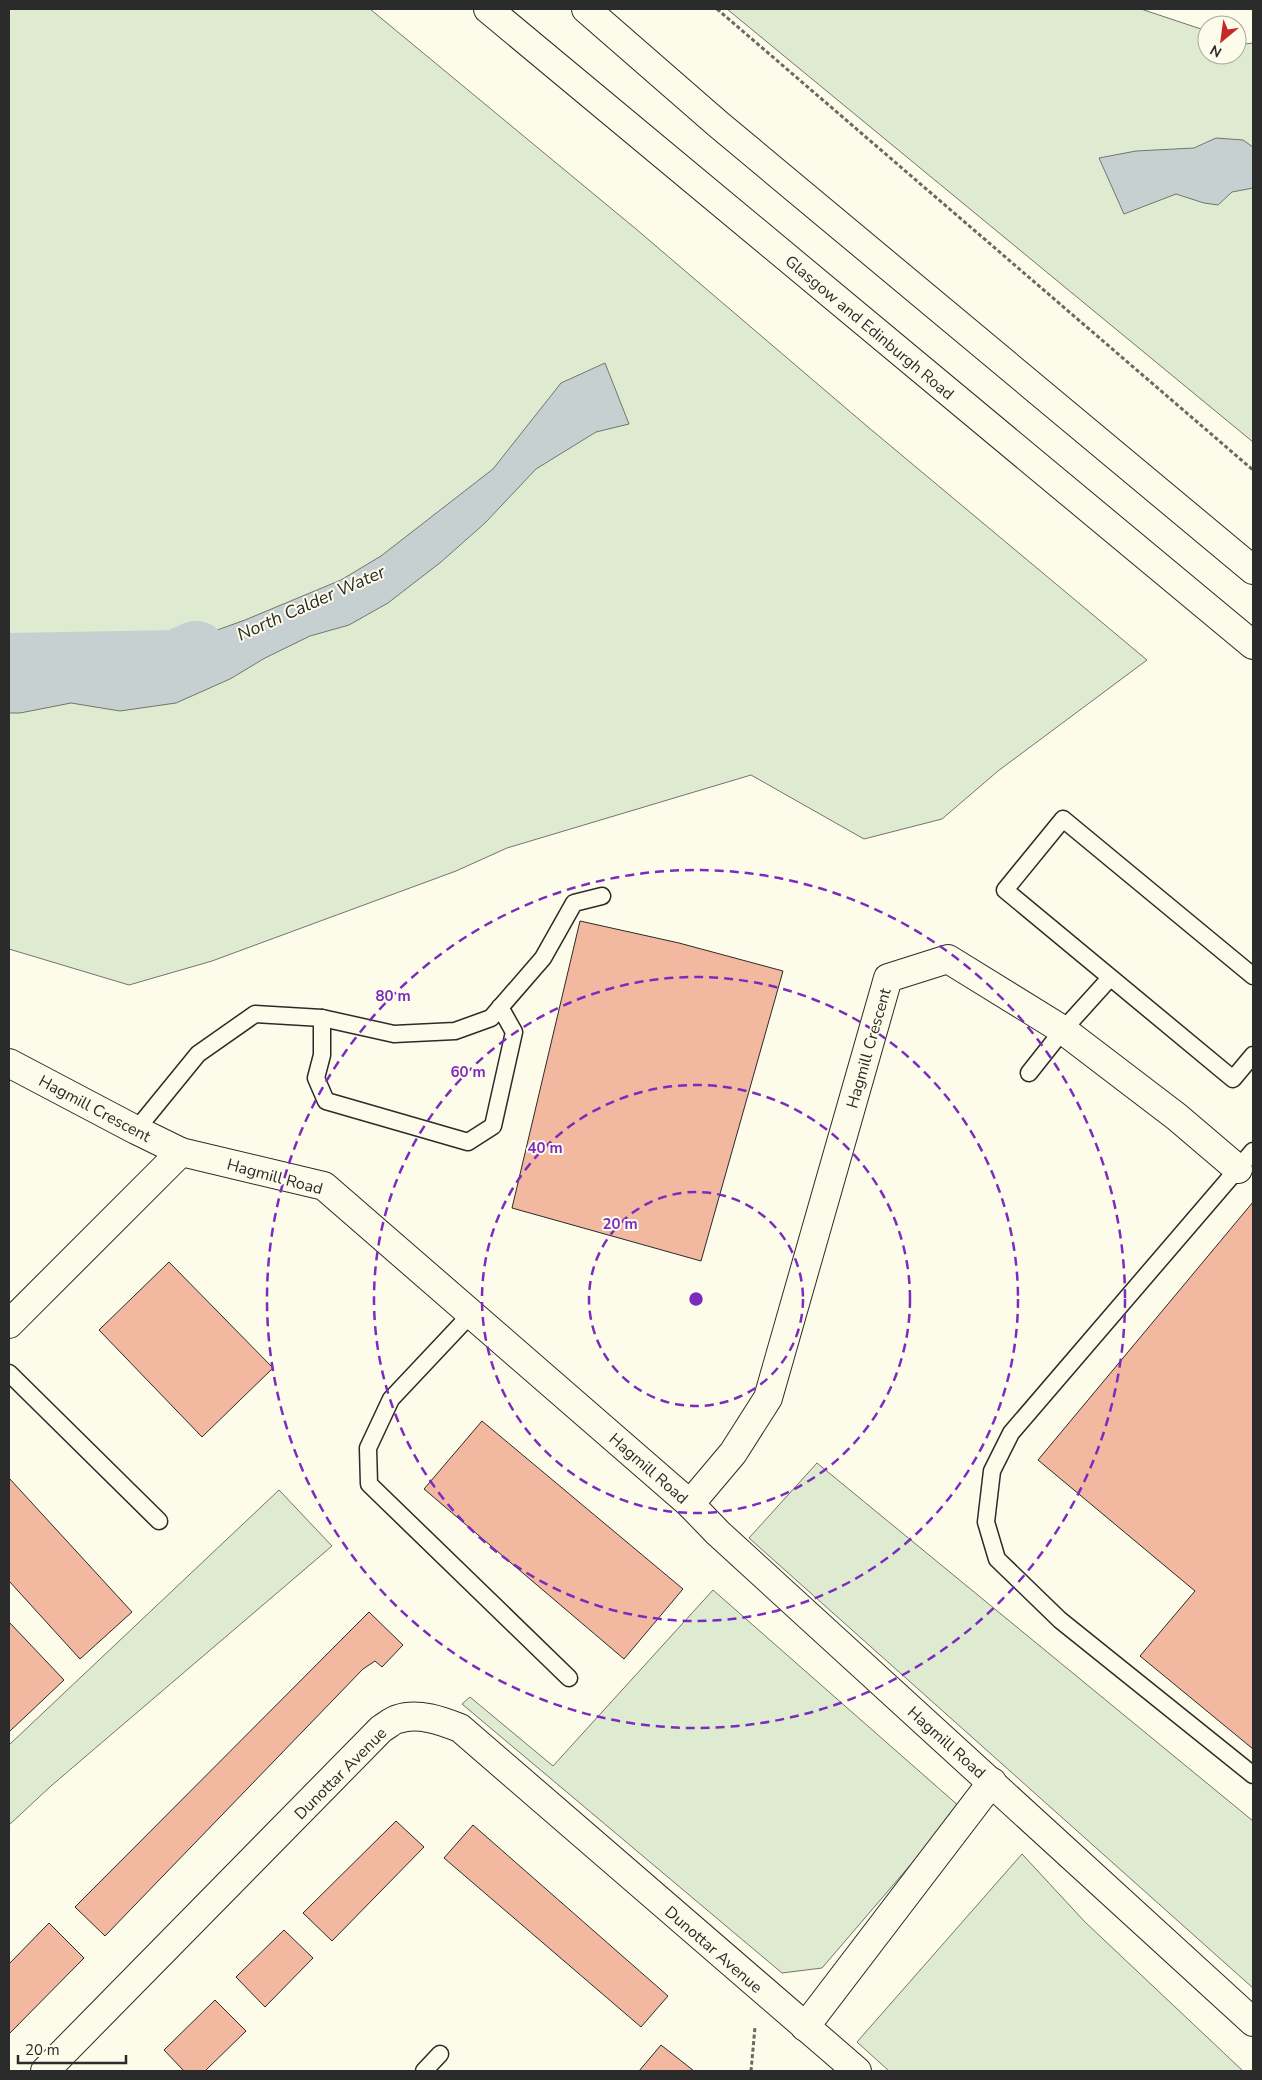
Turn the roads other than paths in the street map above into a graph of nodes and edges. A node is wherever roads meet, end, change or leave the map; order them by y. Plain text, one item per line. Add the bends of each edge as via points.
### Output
1 (488, 9) edge
2 (586, 9) edge
3 (1253, 570) edge
4 (1253, 645) edge
5 (602, 896) dead end
6 (1253, 976) edge
7 (1110, 978) junction
8 (500, 1007) junction
9 (322, 1018) junction
10 (1063, 1030) junction
11 (1253, 1055) edge
12 (9, 1063) edge
13 (1029, 1073) dead end
14 (136, 1130) junction
15 (182, 1152) junction
16 (1246, 1160) edge
17 (471, 1314) junction
18 (9, 1324) edge
19 (9, 1373) edge
20 (690, 1504) junction
21 (159, 1521) dead end
22 (569, 1678) dead end
23 (1253, 1775) edge
24 (992, 1782) junction
25 (1253, 2022) edge
26 (805, 2027) junction
27 (440, 2054) dead end
28 (45, 2071) edge
29 (424, 2071) edge
30 (857, 2071) edge

1 - 4 main road, Glasgow and Edinburgh Road
2 - 3 main road via 718,124
5 - 8 lane via 574,903 543,958
6 - 7 lane via 1063,818 1005,890
7 - 10 lane
7 - 11 lane via 1232,1079
8 - 9 lane via 491,1018 455,1031 394,1034
8 - 9 lane via 514,1032 494,1126 468,1142 326,1101 316,1078 322,1055
9 - 14 lane via 255,1014 198,1054
10 - 13 lane
10 - 16 main road, Hagmill Crescent via 1177,1117
10 - 20 main road, Hagmill Crescent via 948,959 888,978 768,1398 734,1453
12 - 14 main road, Hagmill Crescent
14 - 15 main road, Hagmill Crescent
15 - 17 main road, Hagmill Road via 324,1186
15 - 18 main road
16 - 23 lane via 1011,1433 992,1471 986,1522 996,1558 1060,1620
17 - 20 main road, Hagmill Road
17 - 22 lane via 391,1400 368,1448 369,1484
19 - 21 lane
20 - 24 main road, Hagmill Road
24 - 25 main road, Hagmill Road
24 - 26 main road
26 - 28 main road, Dunottar Avenue via 460,1728 438,1720 398,1719 382,1729
26 - 30 main road, Dunottar Avenue
27 - 29 lane

